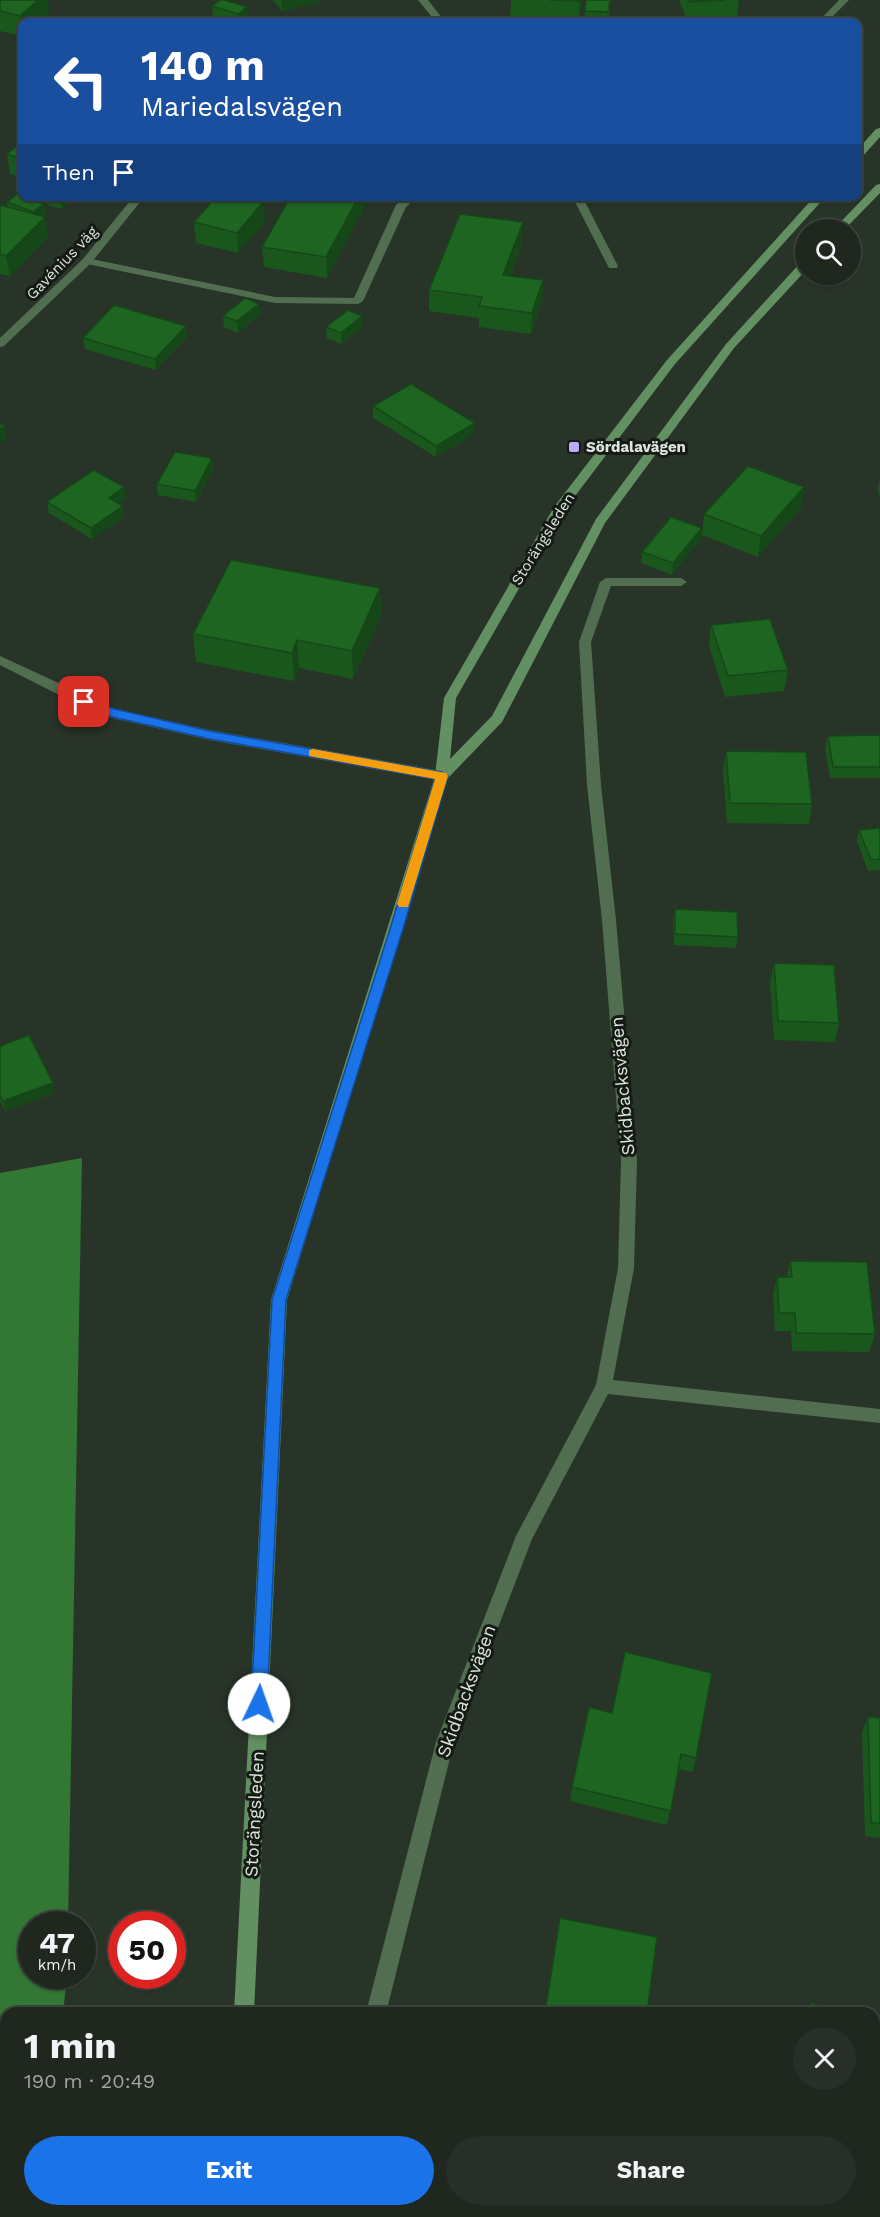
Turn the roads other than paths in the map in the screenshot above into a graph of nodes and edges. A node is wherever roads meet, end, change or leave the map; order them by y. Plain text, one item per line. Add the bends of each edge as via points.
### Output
1 (423, 0) edge
2 (844, 0) edge
3 (438, 18) edge
4 (826, 18) edge
5 (880, 131) edge
6 (862, 151) edge
7 (880, 188) edge
8 (136, 201) edge
9 (406, 201) edge
10 (580, 201) edge
11 (817, 201) edge
12 (849, 219) edge
13 (87, 261) junction
14 (613, 266) dead end
15 (795, 275) edge
16 (0, 344) edge
17 (681, 582) dead end
18 (0, 660) edge
19 (442, 776) junction
20 (604, 1386) junction
21 (880, 1416) edge
22 (244, 2007) edge
23 (378, 2007) edge

1 - 3 street
2 - 4 street
5 - 6 main road
7 - 12 main road
8 - 13 street, Gavénius väg
9 - 13 street via 401,205 358,301 275,300
10 - 14 street
11 - 19 main road, Storängsleden via 671,363 558,510 450,698
13 - 16 street, Gavénius väg
15 - 19 main road, Storängsleden via 730,346 600,522 497,719
17 - 20 street, Skidbacksvägen via 606,582 585,642 594,785 629,1161 626,1268
18 - 19 street via 112,713 210,735
19 - 22 main road, Storängsleden via 279,1300
20 - 21 street
20 - 23 street, Skidbacksvägen via 525,1536 445,1742

